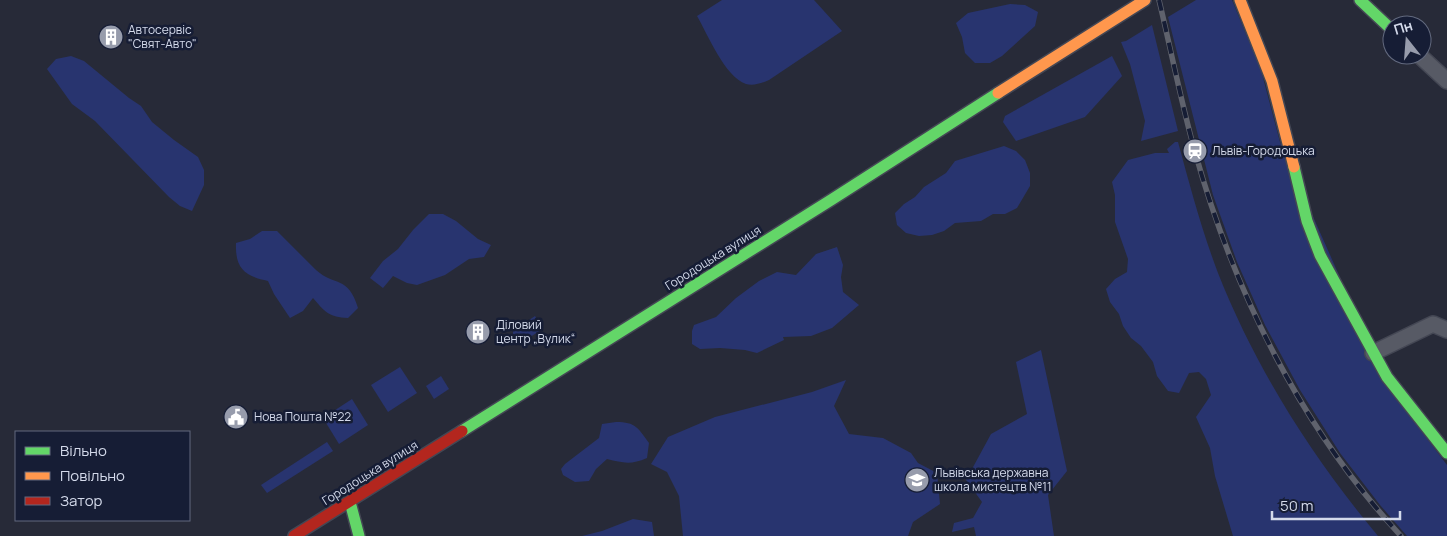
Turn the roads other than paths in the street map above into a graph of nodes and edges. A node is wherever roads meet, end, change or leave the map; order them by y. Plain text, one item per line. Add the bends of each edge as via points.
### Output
1 (1145, 0) edge
2 (1240, 0) edge
3 (1360, 0) edge
4 (1382, 21) edge
5 (1430, 65) edge
6 (1447, 81) edge
7 (1447, 330) edge
8 (1374, 353) junction
9 (1447, 453) edge
10 (350, 502) junction
11 (294, 536) edge
12 (359, 536) edge

1 - 10 main road, Городоцька вулиця
2 - 8 main road via 1272,81 1307,221 1320,255
3 - 4 main road
5 - 6 street
7 - 8 street via 1433,324
8 - 9 main road via 1387,377
10 - 11 main road, Городоцька вулиця
10 - 12 main road

